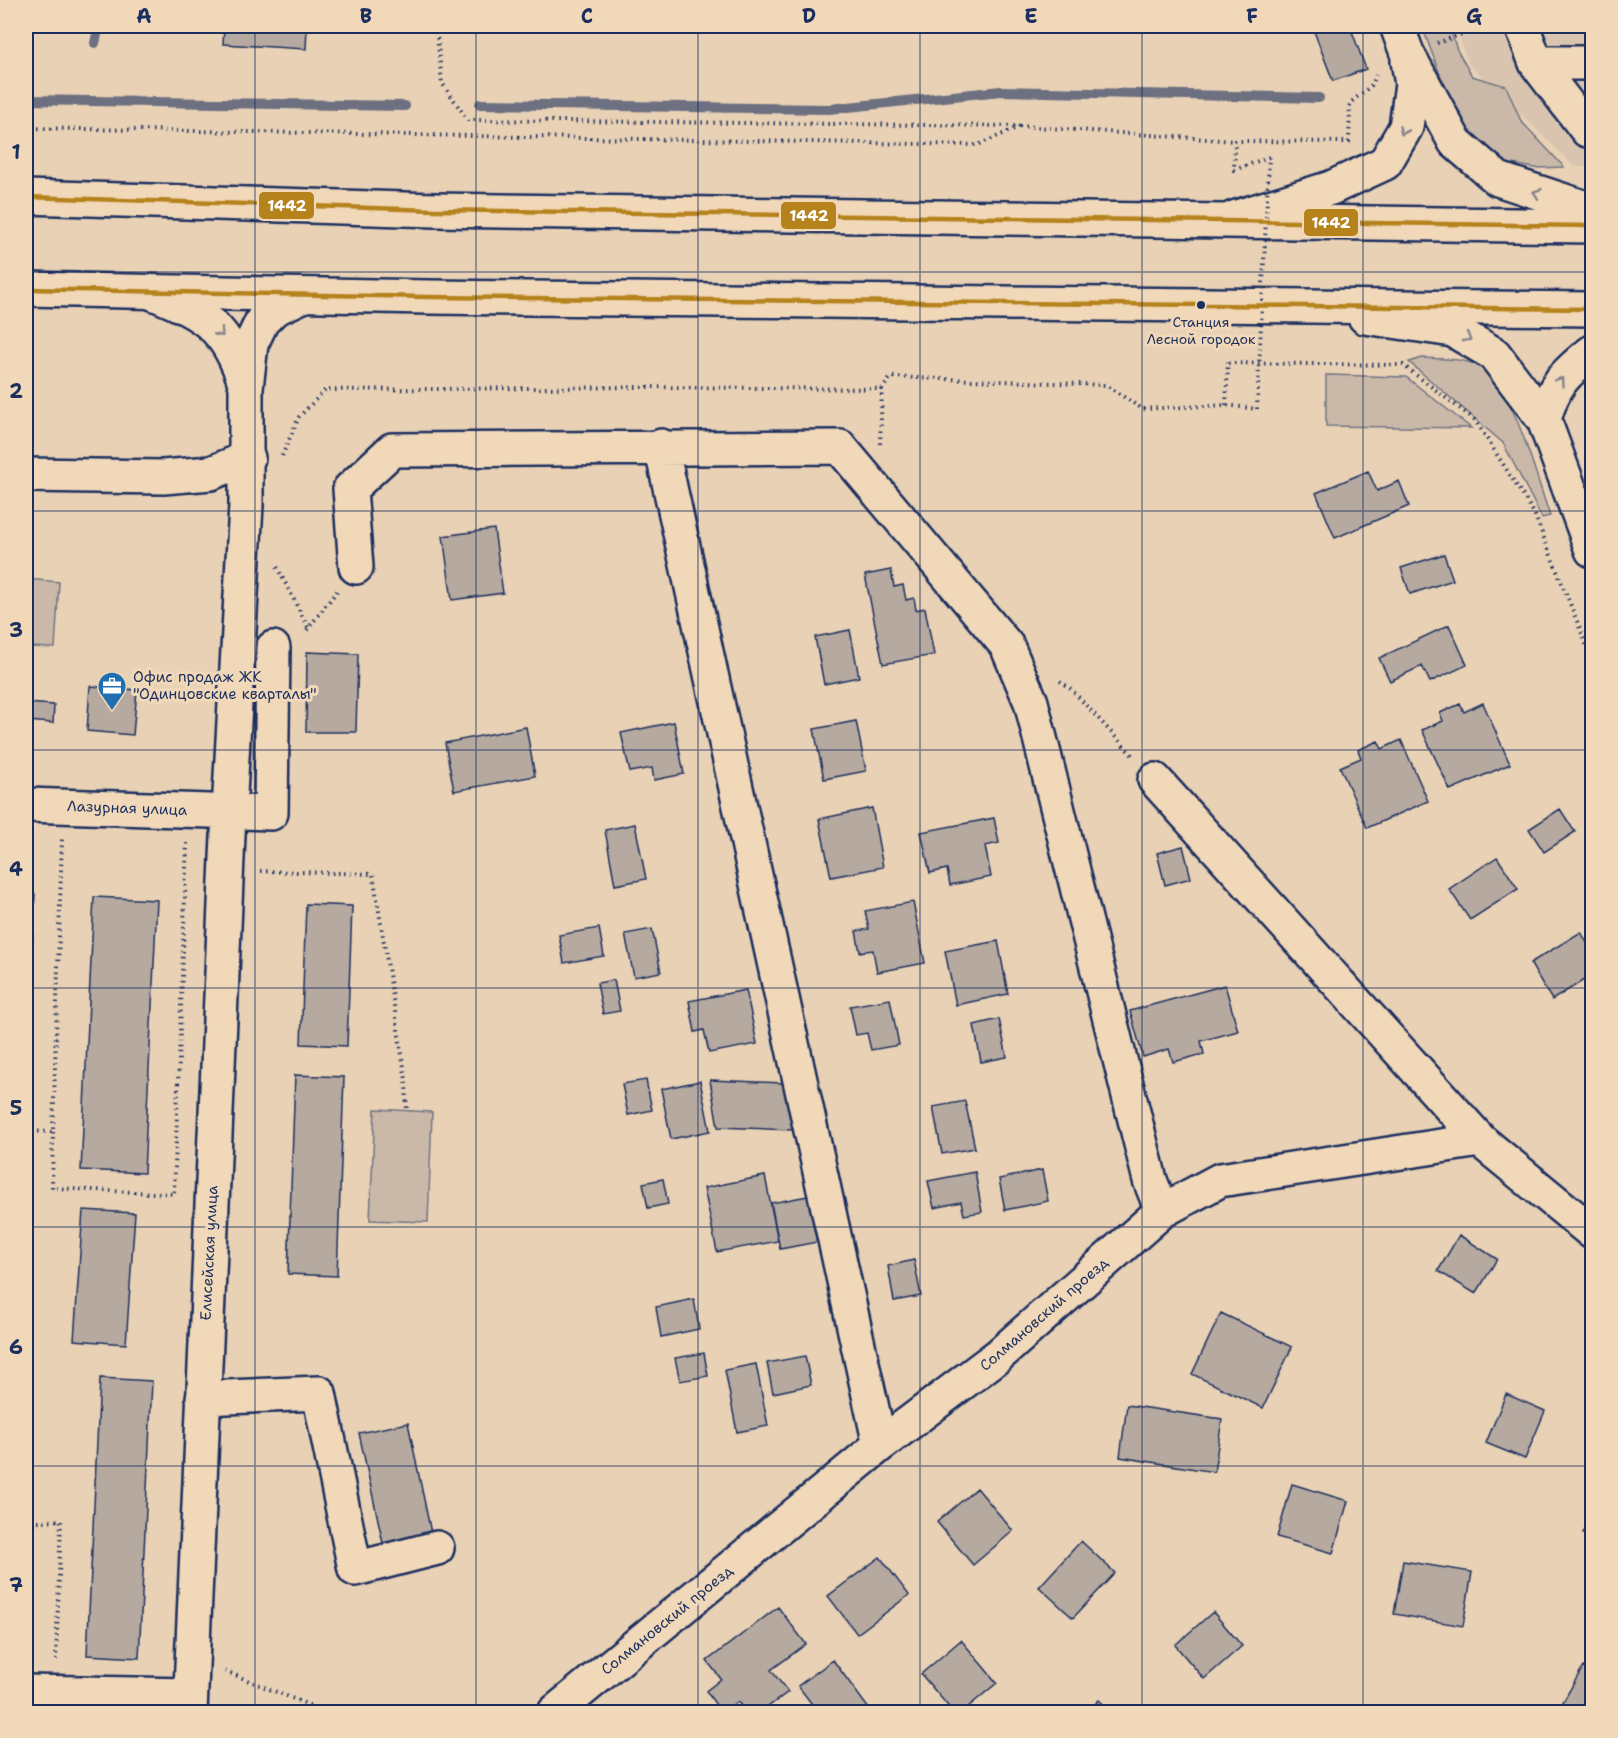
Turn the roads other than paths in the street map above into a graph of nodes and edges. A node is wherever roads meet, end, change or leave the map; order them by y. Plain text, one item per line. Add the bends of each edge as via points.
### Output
1 (1522, 26) edge
2 (1402, 39) edge
3 (1536, 63) junction
4 (1593, 63) edge
5 (1593, 130) edge
6 (26, 196) edge
7 (1593, 210) edge
8 (1227, 220) junction
9 (1593, 226) edge
10 (26, 288) edge
11 (153, 293) junction
12 (302, 296) junction
13 (1286, 306) junction
14 (1593, 309) edge
15 (1593, 352) edge
16 (246, 388) junction
17 (1544, 420) junction
18 (661, 446) junction
19 (264, 459) junction
20 (26, 475) edge
21 (1593, 550) edge
22 (356, 567) road end
23 (273, 648) road end
24 (1155, 780) road end
25 (26, 805) edge
26 (229, 812) junction
27 (1480, 1140) junction
28 (1162, 1211) junction
29 (1593, 1232) edge
30 (203, 1398) junction
31 (880, 1445) junction
32 (437, 1548) dead end
33 (40, 1692) edge
34 (189, 1704) edge
35 (555, 1713) edge

1 - 3 main road
7 -> 2 main road via 1498,179 1455,142
2 -> 8 main road via 1412,84 1406,127 1385,163 1331,188
3 - 4 main road
3 - 5 main road via 1587,130
6 - 8 main road via 435,210
8 - 9 main road
10 - 11 main road
11 - 12 main road
11 -> 16 main road via 206,318 225,337 237,358
12 - 13 main road
12 - 16 main road via 274,309 262,321 251,344
13 - 14 main road
13 -> 17 main road via 1453,330 1494,354
17 -> 15 main road via 1551,394 1567,371
16 - 19 main road, Елисейская улица
17 - 21 main road
18 - 22 main road via 392,450 350,489
18 - 28 main road via 840,447 1006,646 1031,702 1150,1180
18 - 31 main road
19 - 20 main road via 211,473 175,476
19 - 26 main road, Елисейская улица
23 - 26 main road, Лазурная улица via 271,813
24 - 27 main road
25 - 26 main road, Лазурная улица
26 - 30 main road, Елисейская улица
27 - 28 main road, Солмановский проезд via 1220,1180
27 - 29 main road
28 - 31 main road, Солмановский проезд via 998,1356
30 - 32 main road via 319,1393 355,1569
30 - 34 main road, Елисейская улица
31 - 35 main road, Солмановский проезд
33 - 34 main road

